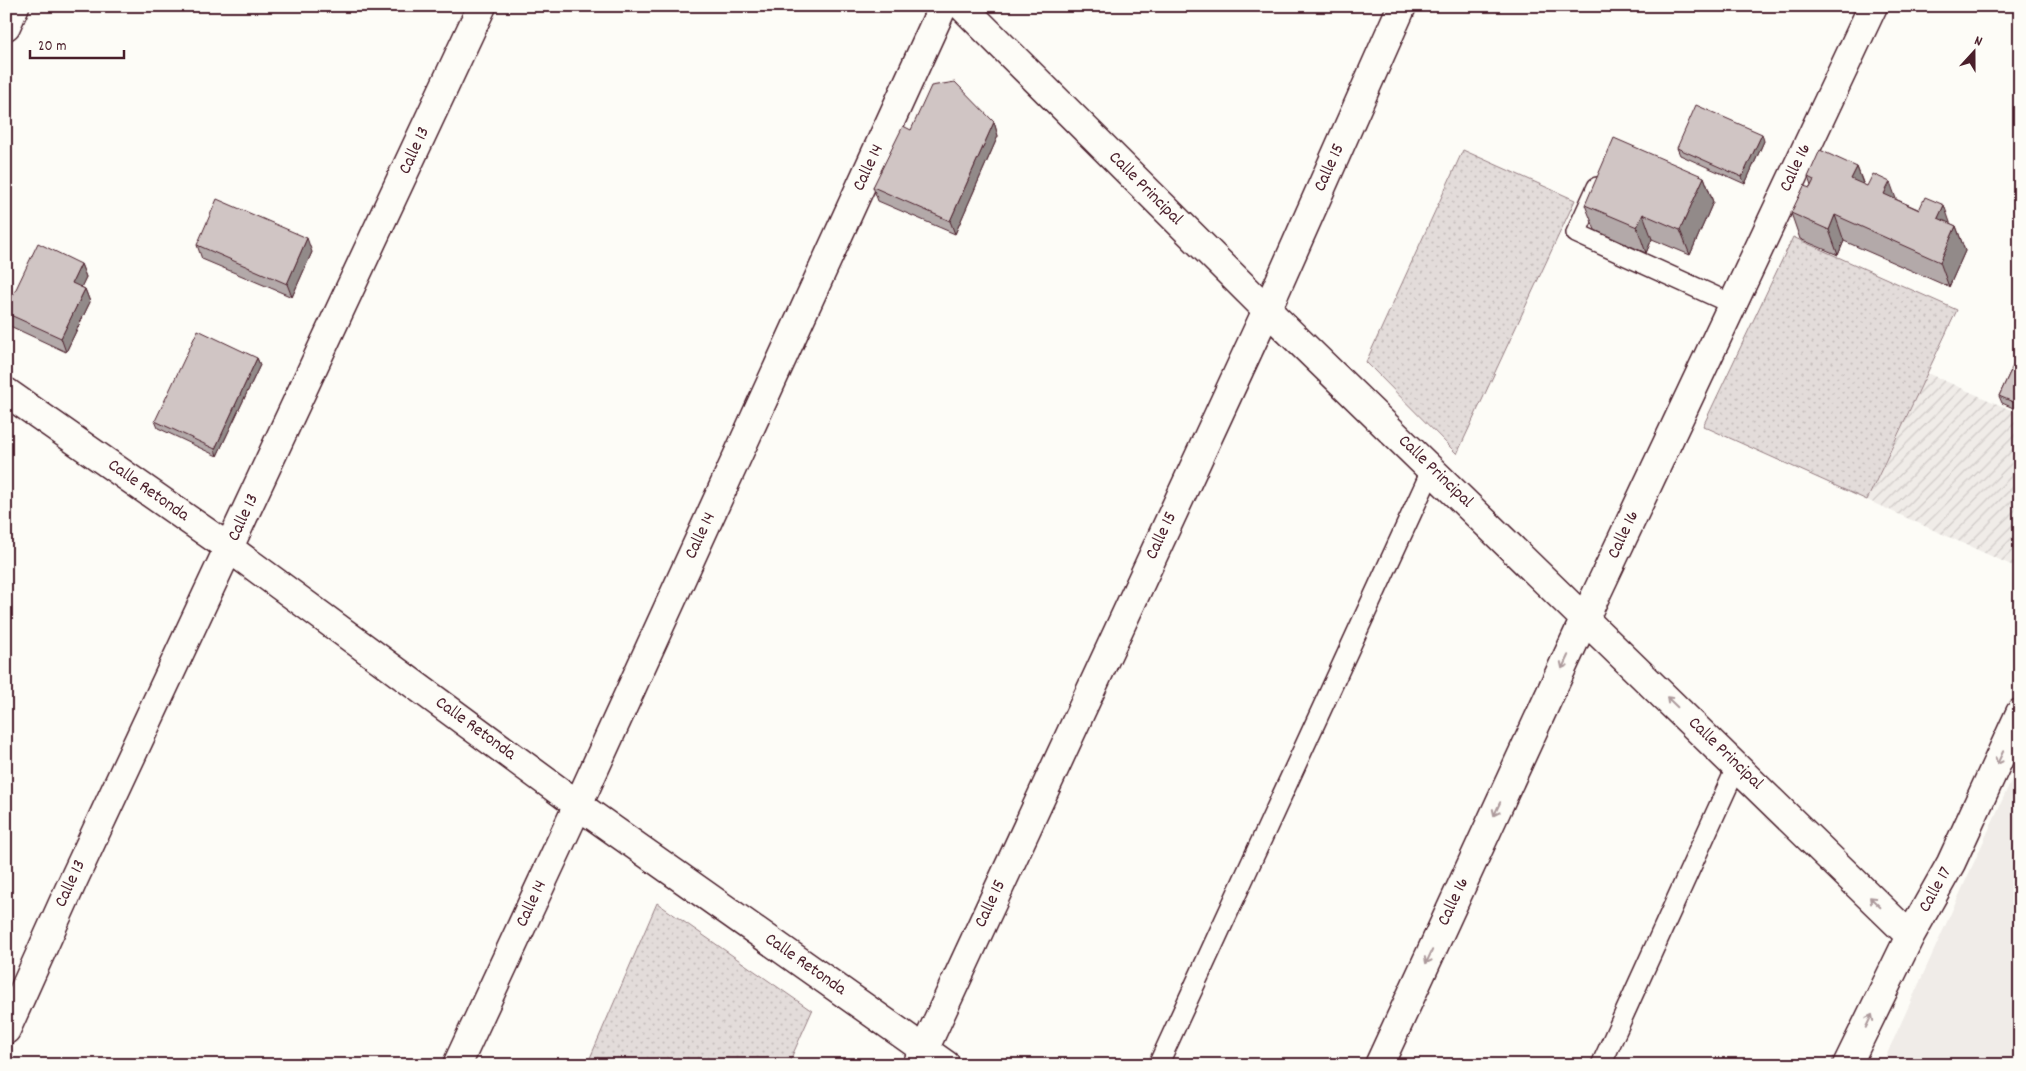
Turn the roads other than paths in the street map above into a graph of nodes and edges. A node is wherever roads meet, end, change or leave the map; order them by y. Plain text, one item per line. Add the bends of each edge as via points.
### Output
1 (15, 6) edge
2 (482, 6) edge
3 (943, 6) edge
4 (962, 6) edge
5 (1402, 6) edge
6 (1873, 6) edge
7 (6, 26) edge
8 (1603, 174) edge
9 (1732, 304) junction
10 (1267, 310) junction
11 (6, 392) edge
12 (1432, 470) junction
13 (229, 548) junction
14 (1585, 618) junction
15 (2020, 713) edge
16 (1737, 766) junction
17 (578, 804) junction
18 (1910, 936) junction
19 (6, 1030) edge
20 (920, 1057) edge
21 (457, 1065) edge
22 (946, 1065) edge
23 (1158, 1065) edge
24 (1379, 1065) edge
25 (1601, 1065) edge
26 (1847, 1065) edge

1 - 7 street
2 - 13 street, Calle 13
3 - 17 street, Calle 14
4 - 10 street, Calle Principal
5 - 10 street, Calle 15
6 - 9 street, Calle 16
8 - 9 lane via 1576,233
9 - 14 street, Calle 16
10 - 12 street, Calle Principal
10 - 20 street, Calle 15
11 - 13 street, Calle Retonda
12 - 14 street, Calle Principal
12 - 23 lane
13 - 17 street, Calle Retonda
13 - 19 street, Calle 13
16 -> 14 street, Calle Principal
14 -> 24 street, Calle 16
15 -> 18 street, Calle 17 via 1952,863
18 -> 16 street, Calle Principal
16 - 25 lane
17 - 20 street, Calle Retonda
17 - 21 street, Calle 14
26 -> 18 street, Calle 17
20 - 22 street, Calle Retonda

